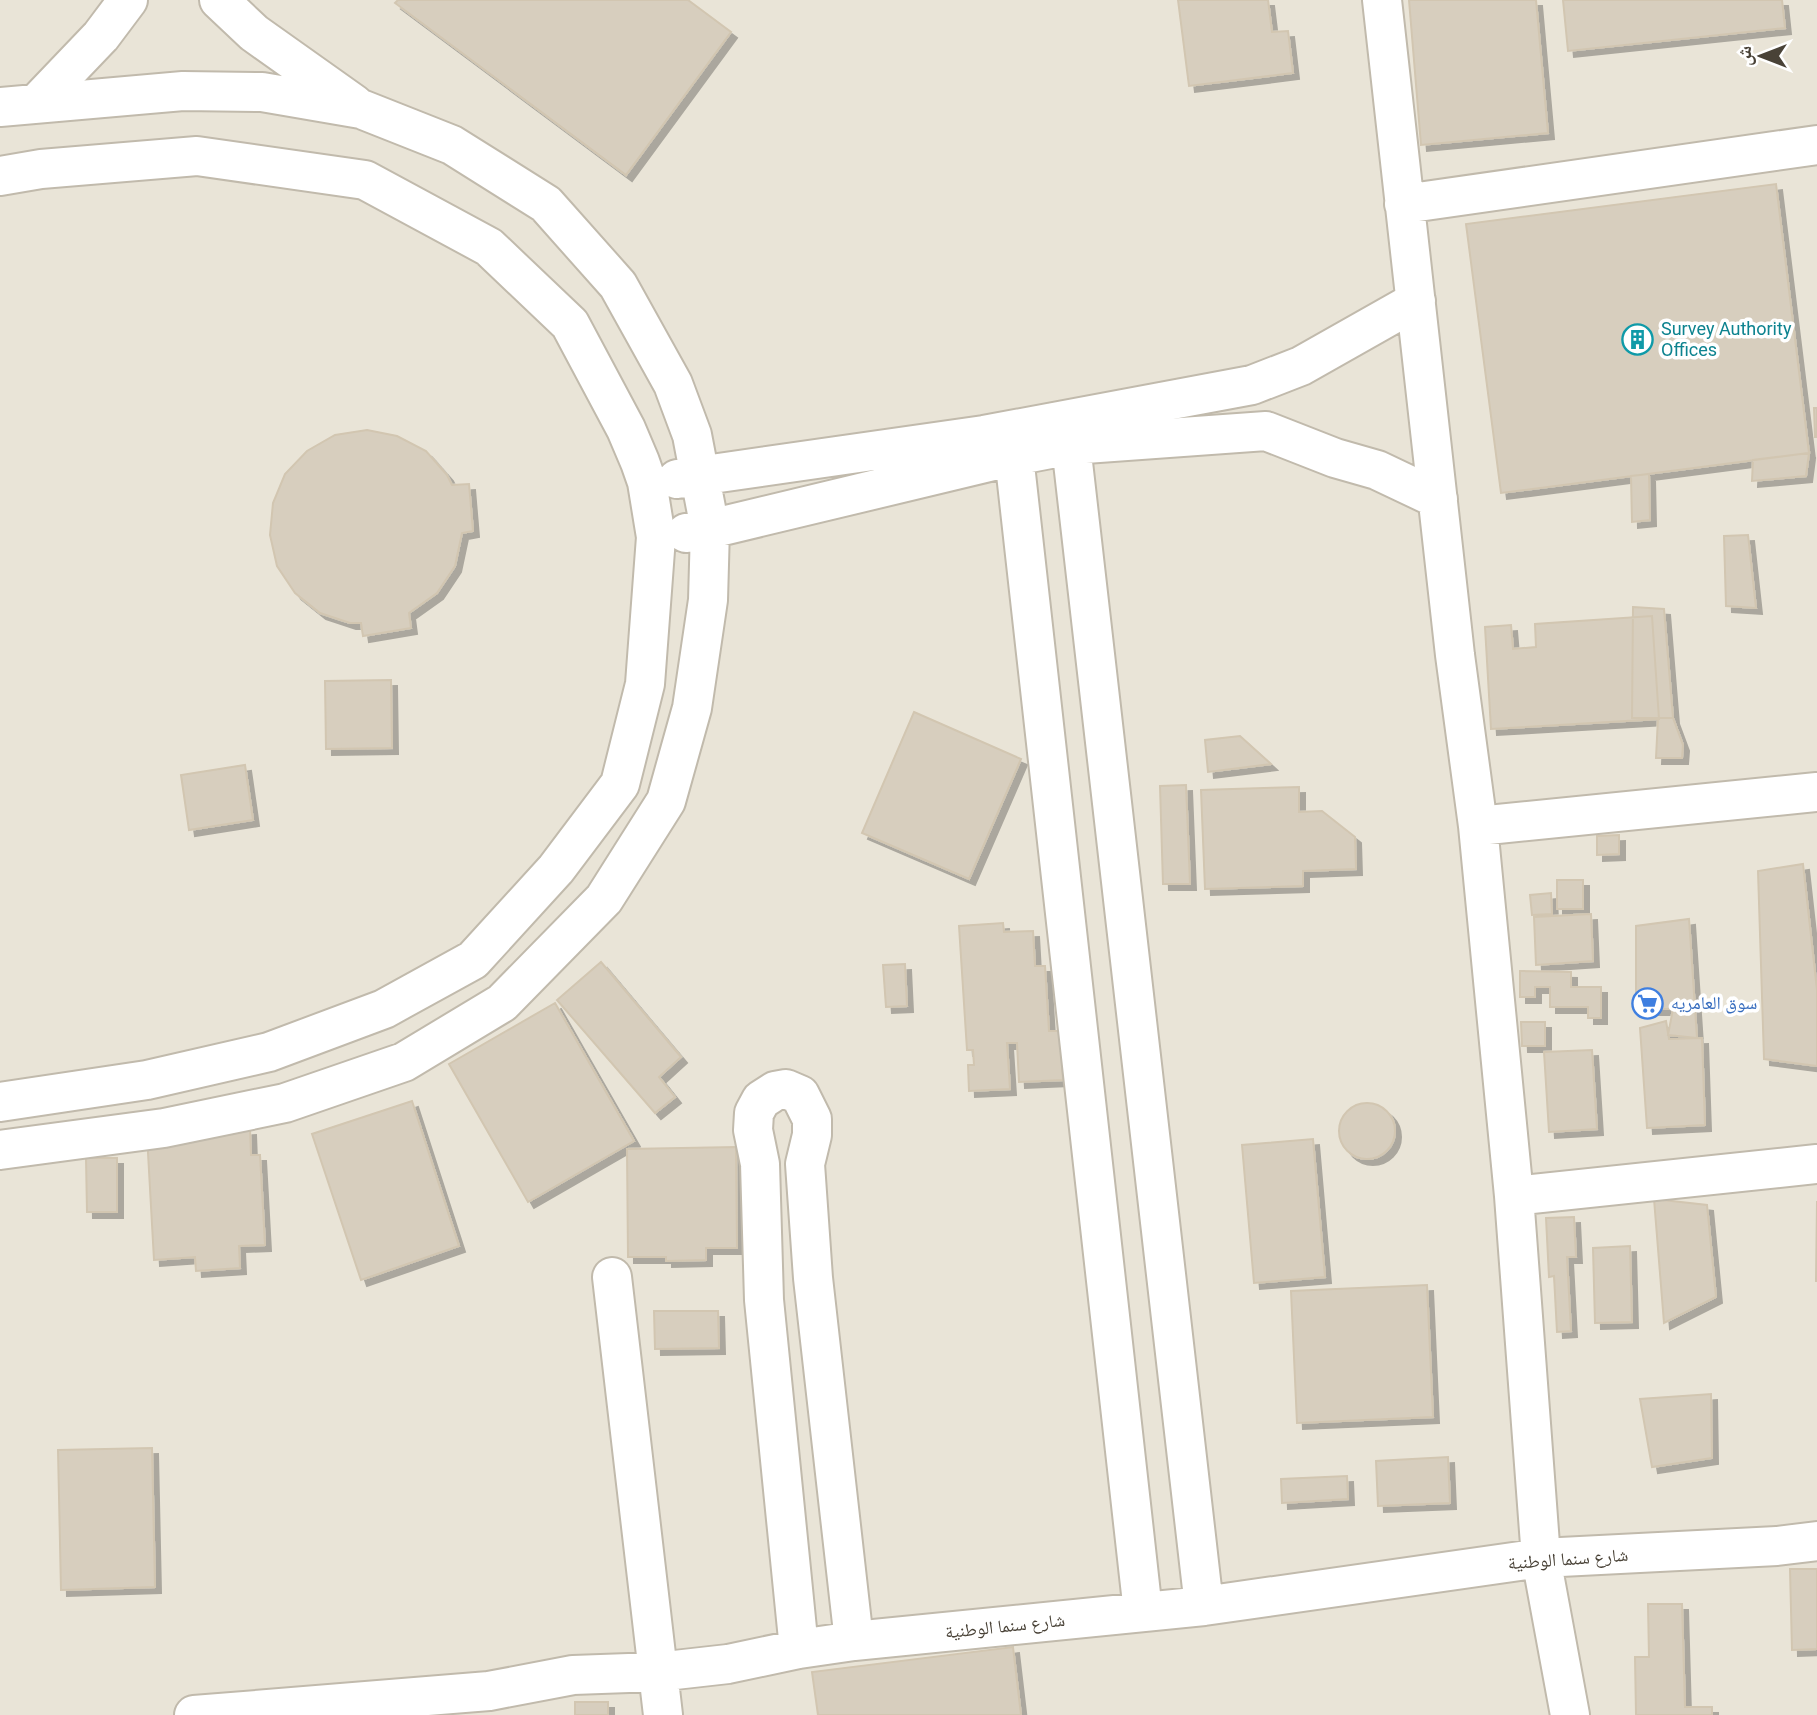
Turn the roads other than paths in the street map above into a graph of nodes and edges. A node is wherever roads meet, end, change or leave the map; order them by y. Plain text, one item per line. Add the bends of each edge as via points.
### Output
1 (128, 0) edge
2 (219, 0) edge
3 (1382, 0) edge
4 (18, 105) edge
5 (361, 109) junction
6 (1817, 145) edge
7 (0, 176) edge
8 (1404, 204) junction
9 (1416, 301) junction
10 (1071, 445) junction
11 (1014, 456) junction
12 (702, 476) junction
13 (647, 482) junction
14 (1437, 499) junction
15 (710, 529) junction
16 (656, 537) junction
17 (1817, 792) edge
18 (1478, 826) junction
19 (93, 1089) junction
20 (0, 1102) edge
21 (99, 1137) junction
22 (0, 1150) edge
23 (1817, 1164) edge
24 (1514, 1196) junction
25 (612, 1277) dead end
26 (827, 1406) junction
27 (775, 1412) junction
28 (1817, 1541) edge
29 (1541, 1558) junction
30 (1204, 1606) junction
31 (1143, 1612) junction
32 (854, 1641) junction
33 (799, 1649) junction
34 (657, 1672) junction
35 (194, 1715) edge
36 (663, 1715) edge
37 (1570, 1715) edge

1 - 4 street via 101,36
2 - 5 street via 254,33
3 - 8 street
4 - 5 street via 183,91 262,92
5 - 12 street via 452,145 546,204 618,285 673,384
6 - 8 street
7 - 13 street via 197,156 365,180 489,247 570,324 626,429
8 - 9 street
9 - 12 street via 1301,366 1252,385 984,435
9 - 14 street
10 - 11 street
10 - 14 street via 1266,431 1377,470
10 - 30 street
11 - 15 street
11 - 31 street
12 - 13 street
12 - 15 street
13 - 16 street
14 - 18 street
15 - 16 street
15 - 21 street via 708,600 692,708 666,801 604,899 502,1003 404,1062 285,1103
16 - 19 street via 645,684 620,784 556,869 473,960 384,1009 269,1052
17 - 18 street
18 - 24 street
19 - 20 street
19 - 21 street
21 - 22 street
23 - 24 street
24 - 29 street
25 - 34 street
26 - 27 street
26 - 27 street via 805,1164 812,1119 800,1095 786,1089 761,1100 753,1130 760,1164 764,1300
26 - 32 street
27 - 33 street
28 - 29 street, شارع سنما الوطنية
29 - 30 street, شارع سنما الوطنية
29 - 37 street
30 - 31 street, شارع سنما الوطنية
31 - 32 street, شارع سنما الوطنية
32 - 33 street, شارع سنما الوطنية
33 - 34 street, شارع سنما الوطنية via 729,1664
34 - 35 street, شارع سنما الوطنية via 573,1675 489,1691
34 - 36 street

